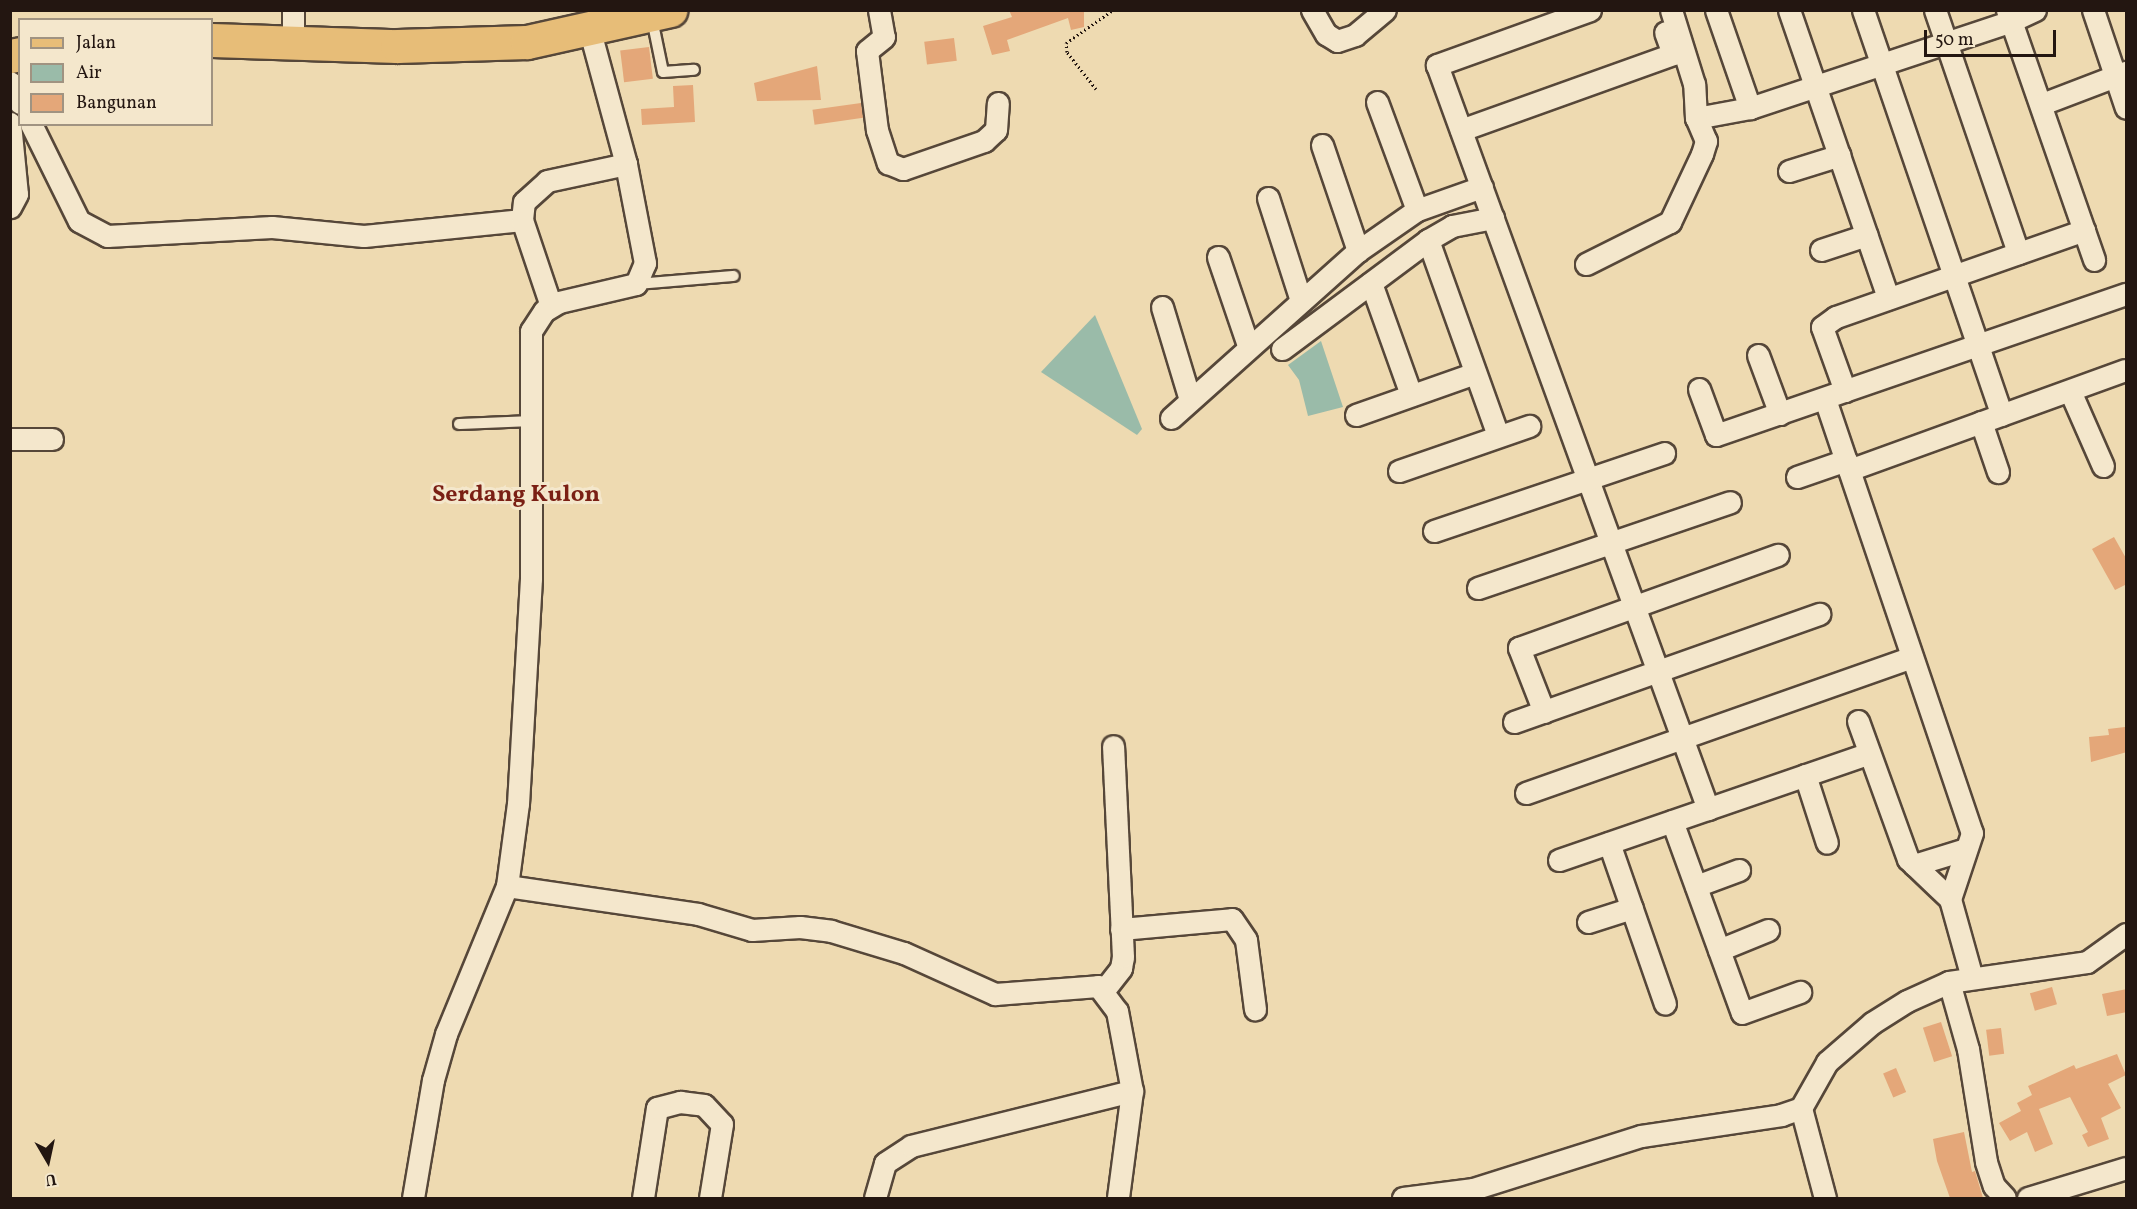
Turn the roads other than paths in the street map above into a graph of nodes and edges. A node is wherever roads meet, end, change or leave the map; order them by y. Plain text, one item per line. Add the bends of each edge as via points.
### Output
1 (879, 10) edge
2 (1312, 10) edge
3 (1384, 10) edge
4 (1590, 10) edge
5 (1657, 10) edge
6 (1671, 10) edge
7 (1716, 10) edge
8 (1789, 10) edge
9 (1863, 10) edge
10 (1935, 10) edge
11 (2035, 10) edge
12 (2093, 10) edge
13 (648, 14) edge
14 (2009, 16) edge
15 (293, 26) edge
16 (589, 28) junction
17 (213, 40) edge
18 (1947, 42) junction
19 (1882, 64) junction
20 (694, 70) dead end
21 (2121, 74) edge
22 (10, 82) edge
23 (1817, 86) junction
24 (18, 99) edge
25 (1377, 102) dead end
26 (998, 103) dead end
27 (2042, 104) junction
28 (1750, 108) junction
29 (2127, 108) edge
30 (1696, 118) junction
31 (10, 123) edge
32 (32, 126) edge
33 (1461, 130) junction
34 (1322, 146) dead end
35 (13, 154) edge
36 (1840, 154) junction
37 (626, 164) junction
38 (1789, 171) dead end
39 (1482, 187) junction
40 (1268, 198) dead end
41 (10, 207) edge
42 (1417, 210) junction
43 (1493, 218) junction
44 (522, 220) junction
45 (2084, 230) junction
46 (1867, 235) junction
47 (1428, 240) junction
48 (1821, 250) dead end
49 (1358, 251) junction
50 (2018, 253) junction
51 (1218, 257) dead end
52 (2094, 260) dead end
53 (1586, 264) dead end
54 (1954, 275) junction
55 (734, 276) dead end
56 (1371, 283) junction
57 (636, 284) junction
58 (2127, 294) edge
59 (1888, 298) junction
60 (1301, 301) junction
61 (551, 306) junction
62 (1162, 307) dead end
63 (1248, 345) junction
64 (1978, 345) junction
65 (1282, 349) dead end
66 (1758, 355) dead end
67 (2127, 370) edge
68 (1475, 373) junction
69 (1699, 389) dead end
70 (1845, 391) junction
71 (2070, 391) junction
72 (1411, 395) junction
73 (1825, 399) junction
74 (1190, 400) junction
75 (1780, 414) junction
76 (1356, 415) dead end
77 (2002, 415) junction
78 (1171, 418) dead end
79 (534, 421) junction
80 (1981, 422) junction
81 (459, 424) dead end
82 (1529, 426) dead end
83 (1498, 436) junction
84 (52, 439) dead end
85 (10, 440) edge
86 (1664, 453) dead end
87 (1847, 465) junction
88 (2103, 466) dead end
89 (1399, 471) dead end
90 (1998, 472) dead end
91 (1797, 477) dead end
92 (1588, 478) junction
93 (1730, 502) dead end
94 (1434, 531) dead end
95 (1611, 543) junction
96 (1778, 555) dead end
97 (1478, 588) dead end
98 (1634, 606) junction
99 (1819, 614) dead end
100 (1912, 657) junction
101 (1658, 671) junction
102 (1544, 712) junction
103 (1858, 721) dead end
104 (1514, 722) dead end
105 (1682, 738) junction
106 (1113, 746) dead end
107 (1869, 753) junction
108 (1805, 775) junction
109 (1526, 793) dead end
110 (1708, 809) junction
111 (1672, 821) junction
112 (1609, 843) junction
113 (1827, 843) dead end
114 (1966, 849) junction
115 (1559, 860) dead end
116 (1914, 865) junction
117 (1739, 870) dead end
118 (507, 886) junction
119 (1696, 886) junction
120 (1950, 899) junction
121 (1632, 908) junction
122 (1588, 922) dead end
123 (1121, 929) junction
124 (1768, 930) dead end
125 (2127, 934) edge
126 (1719, 950) junction
127 (1972, 978) junction
128 (1950, 982) junction
129 (1104, 990) junction
130 (1800, 992) dead end
131 (1665, 1004) dead end
132 (1255, 1009) dead end
133 (1132, 1091) junction
134 (1801, 1108) junction
135 (2127, 1168) edge
136 (413, 1198) edge
137 (643, 1198) edge
138 (710, 1198) edge
139 (875, 1198) edge
140 (1118, 1198) edge
141 (1403, 1198) edge
142 (1825, 1198) edge
143 (2005, 1198) edge
144 (2028, 1198) edge

1 - 26 street via 884,37 867,51 877,130 888,164 903,169 984,141 996,130
2 - 3 street via 1326,34 1337,41 1355,35
4 - 33 street via 1437,65
5 - 33 street via 1673,54
6 - 30 street via 1694,84
7 - 28 street
8 - 23 street
9 - 19 street
10 - 18 street
11 - 14 street
12 - 21 street
13 - 16 main road
13 - 20 lane via 663,72
14 - 18 street
14 - 27 street
15 - 16 main road via 459,46 527,42
15 - 17 main road
16 - 37 street
18 - 19 street
18 - 50 street
19 - 23 street
19 - 54 street
21 - 27 street
21 - 29 street
22 - 24 street
23 - 28 street
23 - 36 street
25 - 42 street
27 - 45 street
28 - 30 street
30 - 53 street via 1706,141 1670,222
31 - 35 street
32 - 44 street via 79,221 107,236 272,227 364,236
33 - 39 street
34 - 49 street
35 - 41 street via 17,194
36 - 38 street
36 - 46 street
37 - 44 street via 548,181 528,196
37 - 57 street via 644,245 645,263
39 - 42 street
39 - 43 street
40 - 60 street
42 - 49 street
43 - 47 street via 1452,226
43 - 92 street
44 - 61 street
45 - 50 street
45 - 52 street
46 - 48 street
46 - 59 street
47 - 56 street
47 - 68 street
49 - 60 street
50 - 54 street
51 - 63 street
54 - 59 street
54 - 64 street
55 - 57 lane
56 - 65 street
56 - 72 street
57 - 61 street
58 - 64 street
59 - 70 street via 1836,317 1822,327
60 - 63 street
61 - 79 street via 531,331
62 - 74 street
63 - 74 street
64 - 70 street
64 - 77 street
66 - 75 street
67 - 71 street
68 - 72 street
68 - 83 street
69 - 75 street via 1716,435
70 - 73 street
71 - 77 street
71 - 88 street
72 - 76 street
73 - 75 street
73 - 87 street
74 - 78 street
77 - 80 street
79 - 81 lane
79 - 118 street via 525,702
80 - 87 street
80 - 90 street
82 - 83 street
83 - 89 street
84 - 85 street
86 - 92 street
87 - 91 street
87 - 100 street
92 - 94 street
92 - 95 street
93 - 95 street
95 - 97 street
95 - 98 street
96 - 98 street
98 - 101 street
98 - 102 street via 1519,648
99 - 101 street
100 - 105 street
100 - 114 street via 1972,833
101 - 102 street
101 - 105 street
102 - 104 street
103 - 107 street
105 - 109 street
105 - 110 street
106 - 123 street
107 - 108 street
107 - 116 street via 1908,859
108 - 110 street
108 - 113 street
110 - 111 street
111 - 112 street
111 - 119 street
112 - 115 street
112 - 121 street
114 - 116 street
114 - 120 street
116 - 120 street
117 - 119 street
118 - 129 street via 698,914 752,930 800,927 831,931 903,953 995,994 1024,995 1089,985
118 - 136 street via 446,1034 422,1126
119 - 126 street
120 - 127 street
121 - 122 street
121 - 131 street
123 - 129 street via 1121,968
123 - 132 street via 1232,919 1248,946
124 - 126 street
125 - 127 street via 2087,962
126 - 130 street via 1742,1013
127 - 128 street
128 - 134 street via 1907,1001 1842,1048 1820,1072
128 - 143 street via 1968,1049 1986,1162 1994,1186
129 - 133 street via 1117,1011
133 - 139 street via 910,1146 885,1163
133 - 140 street
134 - 141 street via 1781,1115 1641,1136 1473,1189
134 - 142 street
135 - 144 street
137 - 138 street via 657,1108 680,1102 704,1105 722,1124

